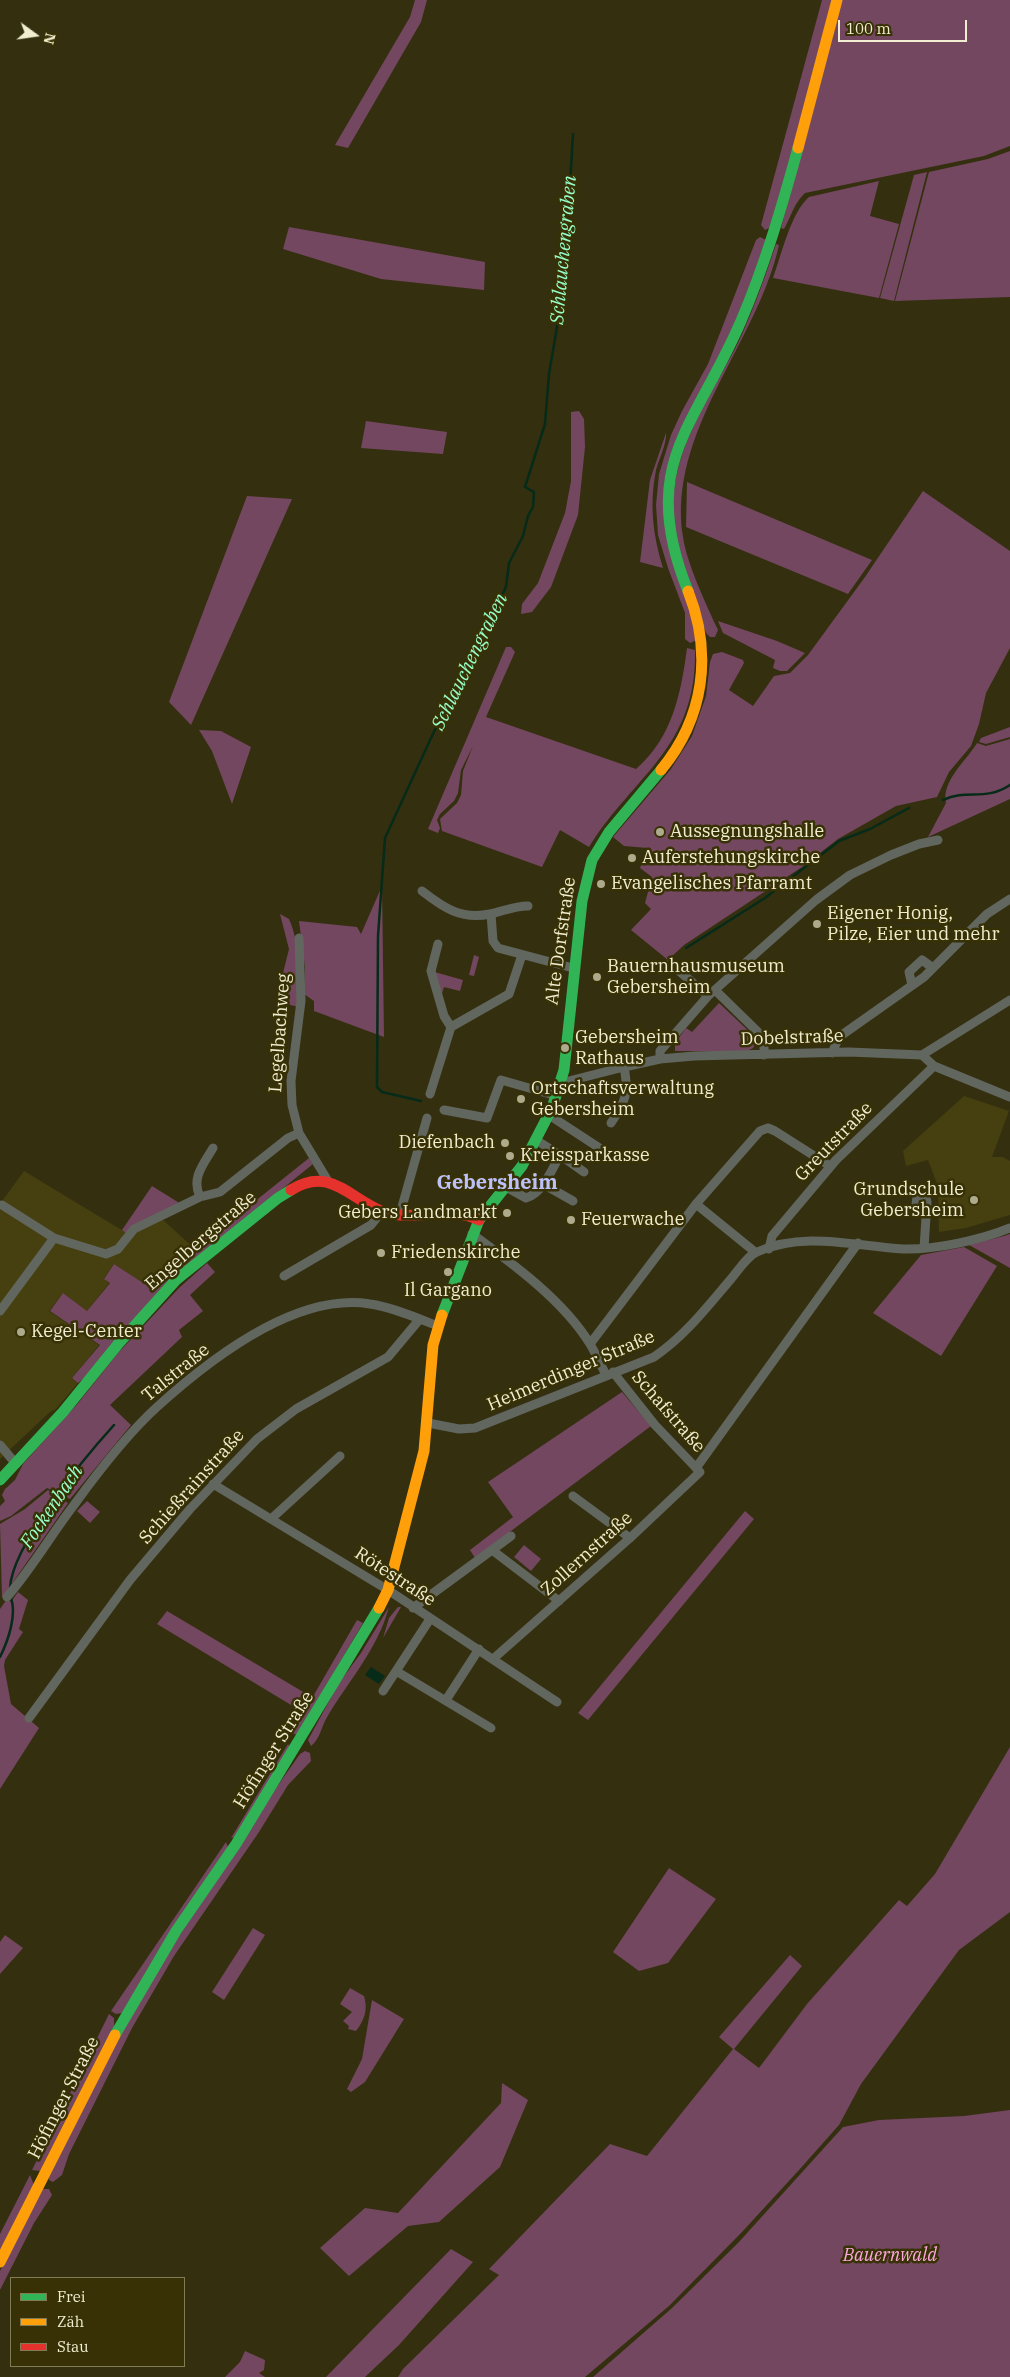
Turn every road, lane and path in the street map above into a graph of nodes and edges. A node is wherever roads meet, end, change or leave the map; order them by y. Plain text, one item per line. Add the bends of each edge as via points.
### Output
1 (837, 0) edge
2 (938, 840) dead end
3 (422, 891) dead end
4 (1010, 899) edge
5 (528, 906) dead end
6 (491, 914) junction
7 (299, 938) dead end
8 (438, 944) dead end
9 (522, 955) junction
10 (670, 964) dead end
11 (573, 968) junction
12 (933, 968) junction
13 (912, 985) junction
14 (711, 993) junction
15 (1010, 1000) edge
16 (451, 1027) junction
17 (832, 1053) junction
18 (764, 1055) junction
19 (922, 1055) junction
20 (660, 1059) junction
21 (934, 1066) junction
22 (624, 1067) junction
23 (561, 1083) junction
24 (430, 1094) dead end
25 (557, 1096) junction
26 (1010, 1097) edge
27 (444, 1110) dead end
28 (549, 1115) junction
29 (427, 1118) dead end
30 (611, 1123) dead end
31 (299, 1133) junction
32 (536, 1140) junction
33 (212, 1148) dead end
34 (604, 1151) dead end
35 (560, 1155) junction
36 (830, 1166) junction
37 (584, 1172) dead end
38 (328, 1181) junction
39 (543, 1184) junction
40 (506, 1187) junction
41 (200, 1197) junction
42 (573, 1201) dead end
43 (696, 1204) junction
44 (2, 1205) dead end
45 (926, 1208) dead end
46 (382, 1211) junction
47 (400, 1214) junction
48 (479, 1220) junction
49 (1010, 1228) edge
50 (472, 1234) junction
51 (54, 1238) junction
52 (858, 1243) junction
53 (924, 1248) junction
54 (769, 1249) junction
55 (755, 1252) junction
56 (284, 1276) dead end
57 (0, 1310) edge
58 (419, 1320) junction
59 (438, 1326) junction
60 (590, 1344) junction
61 (610, 1374) junction
62 (428, 1423) junction
63 (0, 1445) edge
64 (340, 1456) dead end
65 (16, 1464) junction
66 (698, 1470) junction
67 (0, 1480) edge
68 (213, 1484) junction
69 (573, 1496) dead end
70 (271, 1519) junction
71 (511, 1536) dead end
72 (630, 1538) junction
73 (492, 1550) junction
74 (388, 1590) junction
75 (7, 1597) dead end
76 (559, 1600) junction
77 (413, 1608) junction
78 (430, 1618) junction
79 (479, 1649) junction
80 (493, 1659) junction
81 (396, 1671) junction
82 (383, 1691) dead end
83 (446, 1700) junction
84 (557, 1702) dead end
85 (29, 1718) dead end
86 (491, 1728) dead end
87 (0, 2262) edge

1 - 11 street, Alte Dorfstraße via 764,262 742,322 686,428 673,463 668,498 670,533 676,561 698,618 703,663 700,695 691,723 673,755 603,841 592,861 585,880
2 - 14 street via 891,855 850,876 816,900
3 - 6 street via 454,913 467,916
4 - 12 street via 987,914
5 - 6 street via 512,906
6 - 9 street via 496,946
7 - 31 street, Legelbachweg via 301,1001 291,1081 292,1105
8 - 16 street via 431,971 444,1016
9 - 11 street
9 - 16 street via 507,996
10 - 14 street
11 - 23 street, Alte Dorfstraße
12 - 13 street
12 - 13 street via 922,960 909,972
13 - 17 street via 839,1037
14 - 18 street via 761,1035
14 - 20 street via 660,1051
15 - 19 street
16 - 24 street
17 - 18 street, Dobelstraße
17 - 19 street, Dobelstraße
18 - 20 street, Dobelstraße
19 - 21 street
20 - 22 street, Dobelstraße
21 - 26 street
21 - 36 street, Greutstraße
22 - 23 street, Dobelstraße
22 - 30 street via 627,1094
23 - 25 street, Alte Dorfstraße
25 - 27 street via 501,1080 487,1118
25 - 28 street, Alte Dorfstraße
28 - 32 street, Alte Dorfstraße
28 - 34 street
29 - 47 street
31 - 38 street, Legelbachweg
31 - 41 street via 288,1138 220,1192
32 - 35 street
32 - 40 street, Alte Dorfstraße
33 - 41 street via 196,1179 195,1187
35 - 37 street
35 - 39 street
36 - 43 street via 768,1128 760,1131
36 - 54 street, Greutstraße via 772,1236
38 - 46 street
38 - 65 street, Engelbergstraße via 299,1185 278,1198 176,1280
39 - 40 street via 526,1198
39 - 42 street
40 - 48 street, Alte Dorfstraße
41 - 51 street via 134,1229 118,1249 106,1254
43 - 55 street
43 - 60 street
44 - 51 street
45 - 53 street
46 - 47 street
46 - 56 street via 371,1225
47 - 48 street via 468,1214
48 - 50 street, Höfinger Straße
49 - 53 street
50 - 59 street, Höfinger Straße
50 - 60 street, Schafstraße via 504,1257 553,1301
51 - 57 street
52 - 53 street via 904,1249
52 - 54 street via 812,1240
52 - 66 street, Zollernstraße
54 - 55 street
55 - 61 street, Heimerdinger Straße via 671,1345 654,1357
58 - 59 street, Talstraße
58 - 68 street, Schießrainstraße via 388,1358 296,1409 257,1438
58 - 75 street, Talstraße via 370,1304 324,1306 295,1314 262,1329 218,1358 156,1408 114,1455
59 - 62 street, Höfinger Straße via 433,1345
60 - 61 street, Schafstraße
61 - 62 street, Heimerdinger Straße via 475,1428 459,1429
61 - 66 street, Schafstraße
62 - 74 street, Höfinger Straße via 413,1498
63 - 65 street
64 - 70 street
65 - 67 street, Engelbergstraße
66 - 72 street, Zollernstraße
68 - 70 street, Rötestraße
68 - 85 street, Schießrainstraße via 130,1580
69 - 72 street
70 - 74 street, Rötestraße
71 - 73 street
72 - 76 street, Zollernstraße
73 - 76 street
73 - 77 street
74 - 77 street, Rötestraße
74 - 87 street, Höfinger Straße via 373,1621 299,1743 127,2012
76 - 80 street, Zollernstraße
77 - 78 street, Rötestraße
78 - 79 street, Rötestraße
78 - 81 street
79 - 80 street, Rötestraße
79 - 83 street
80 - 84 street, Rötestraße
81 - 82 street
81 - 83 street
83 - 86 street

